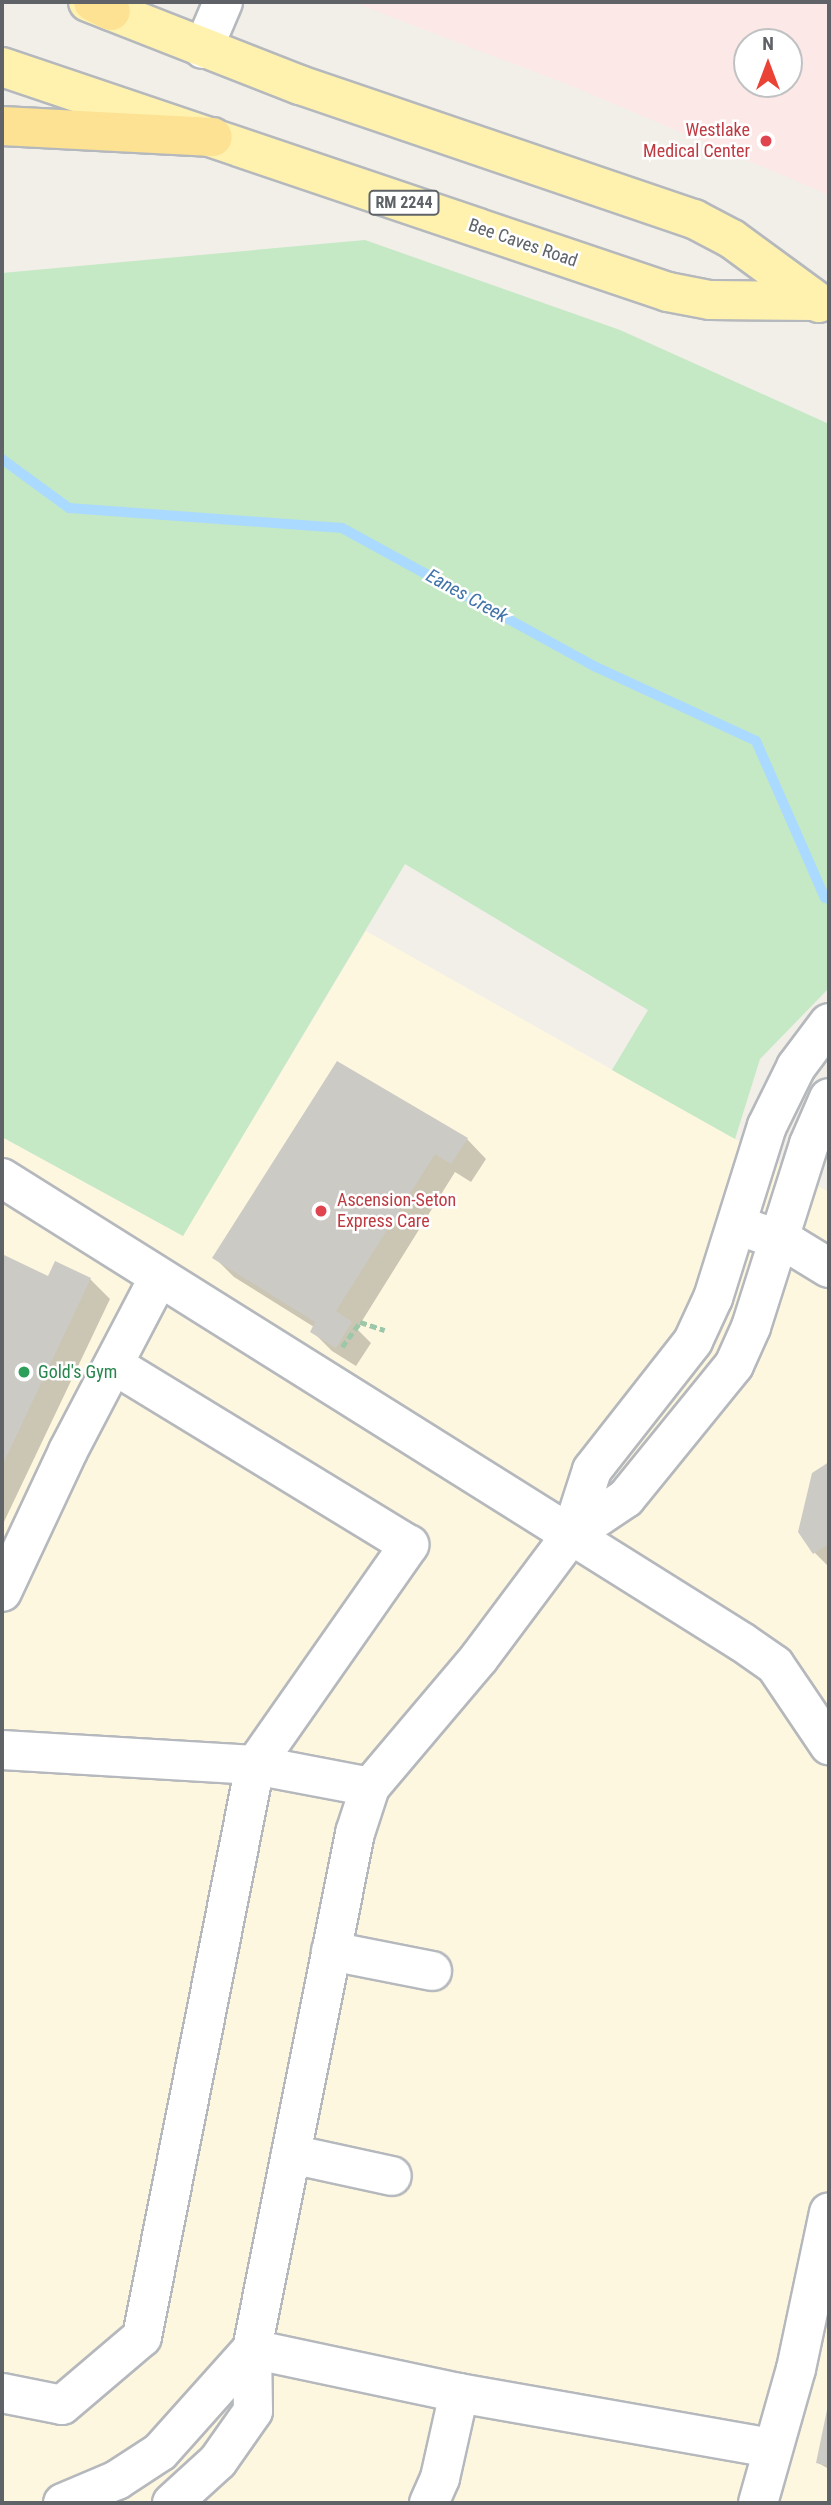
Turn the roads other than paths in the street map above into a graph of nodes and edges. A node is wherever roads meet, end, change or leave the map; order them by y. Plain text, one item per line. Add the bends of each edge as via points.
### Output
1 (223, 2) edge
2 (97, 5) edge
3 (203, 48) junction
4 (2, 67) edge
5 (2, 125) edge
6 (213, 137) junction
7 (821, 304) edge
8 (829, 1023) edge
9 (829, 1098) edge
10 (2, 1178) edge
11 (736, 1225) junction
12 (778, 1238) junction
13 (829, 1268) edge
14 (159, 1277) junction
15 (116, 1366) junction
16 (571, 1535) junction
17 (2, 1592) edge
18 (829, 1745) edge
19 (2, 1750) edge
20 (255, 1765) junction
21 (370, 1787) junction
22 (331, 1951) junction
23 (432, 1971) dead end
24 (291, 2154) junction
25 (391, 2176) dead end
26 (829, 2211) edge
27 (252, 2348) junction
28 (2, 2393) edge
29 (459, 2393) junction
30 (772, 2448) junction
31 (63, 2503) edge
32 (172, 2503) edge
33 (429, 2503) edge
34 (758, 2503) edge

1 - 3 street
2 - 3 main road, Bee Caves Road / RM 2244
3 - 7 main road, Bee Caves Road / RM 2244 via 694,219 733,239
4 - 6 main road, Bee Caves Road / RM 2244
5 - 6 highway
6 - 7 main road, Bee Caves Road / RM 2244 via 668,292 710,300
8 - 11 street via 780,1096
9 - 12 street
10 - 14 street
11 - 12 street
11 - 16 street via 702,1326 664,1383 592,1470
12 - 13 street
12 - 16 street via 751,1328 723,1381 626,1498
14 - 15 street
14 - 16 street
15 - 17 street via 68,1451
15 - 20 street via 409,1545
16 - 18 street via 775,1665
16 - 21 street via 479,1658
19 - 20 street
20 - 21 street
20 - 28 street via 142,2337 62,2405
21 - 22 street via 358,1816
22 - 23 street
22 - 24 street
24 - 25 street
24 - 27 street
26 - 30 street via 796,2370
27 - 29 street
27 - 31 street via 187,2427 160,2452 117,2480
27 - 32 street via 253,2411 218,2461
29 - 30 street
29 - 33 street via 440,2477
30 - 34 street

